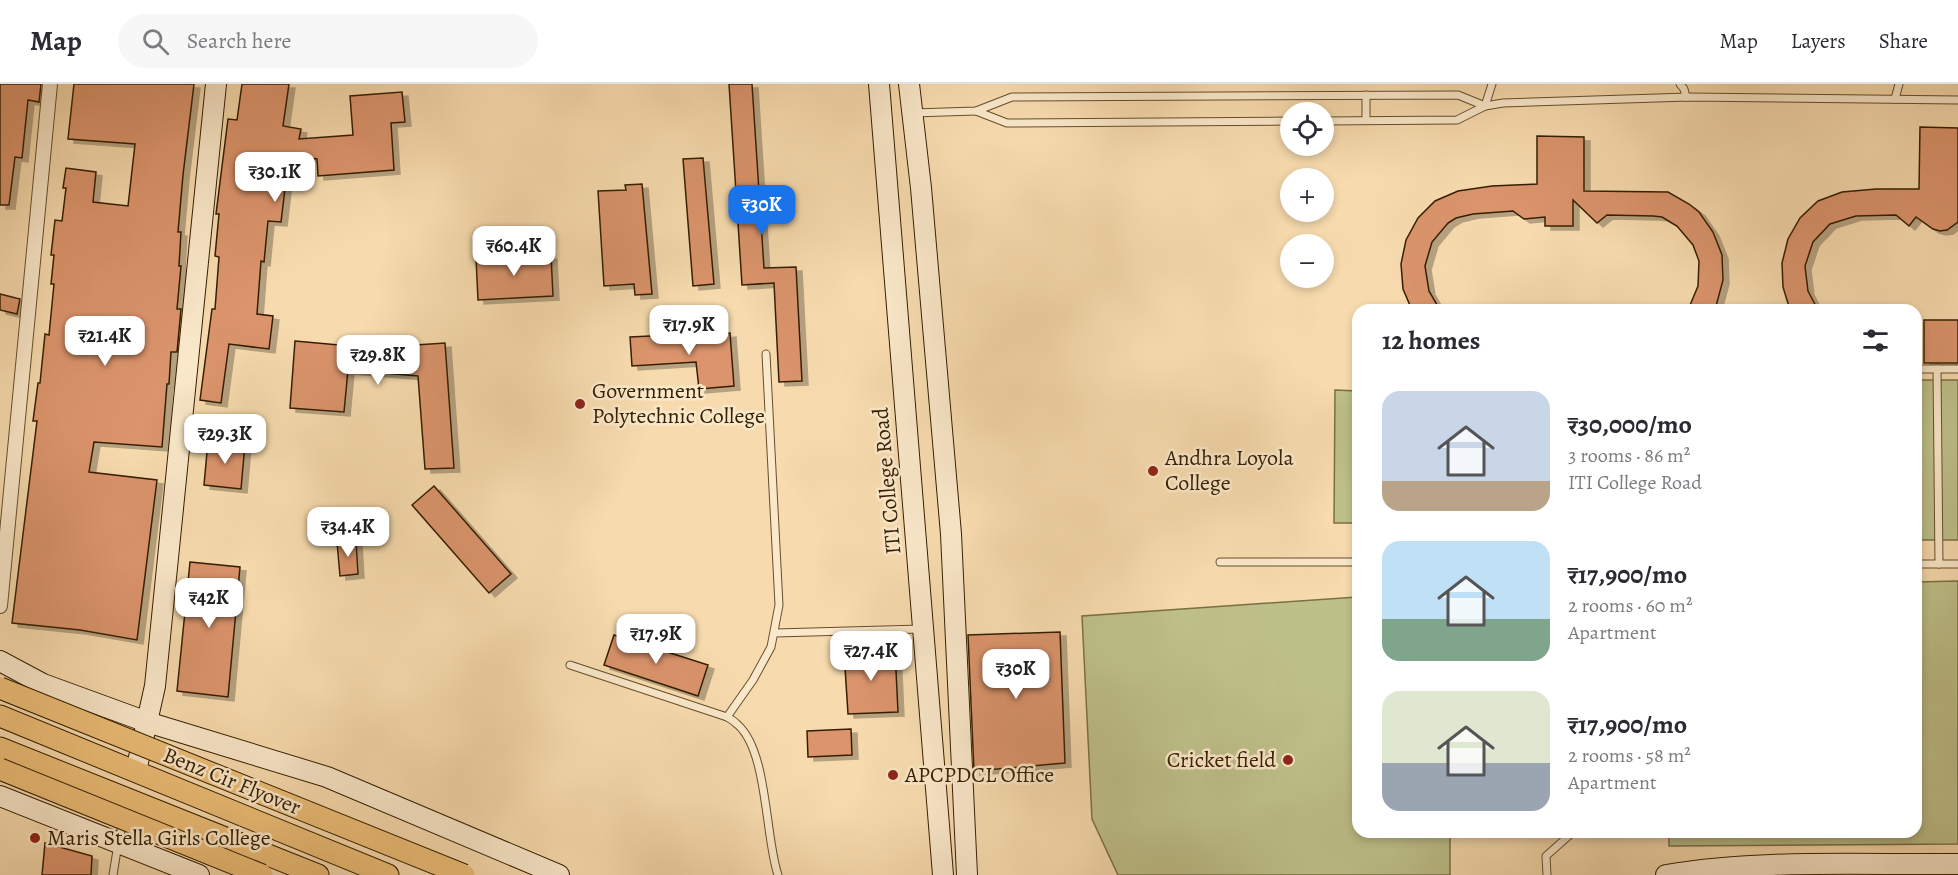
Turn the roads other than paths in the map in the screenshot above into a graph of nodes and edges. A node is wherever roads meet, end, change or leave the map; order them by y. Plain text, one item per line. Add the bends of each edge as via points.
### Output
1 (50, 84) edge
2 (216, 84) edge
3 (879, 84) edge
4 (909, 84) edge
5 (1492, 84) edge
6 (1680, 84) edge
7 (1899, 84) edge
8 (1366, 95) junction
9 (1686, 97) junction
10 (1896, 99) junction
11 (1958, 100) edge
12 (1485, 106) junction
13 (976, 111) junction
14 (912, 113) junction
15 (1366, 120) junction
16 (1280, 121) edge
17 (1334, 121) edge
18 (766, 354) dead end
19 (1922, 369) edge
20 (1937, 369) junction
21 (1958, 369) edge
22 (1220, 562) dead end
23 (1352, 562) edge
24 (1922, 564) edge
25 (1939, 564) junction
26 (1958, 564) edge
27 (0, 606) edge
28 (923, 629) junction
29 (775, 633) junction
30 (0, 661) edge
31 (570, 665) dead end
32 (0, 688) edge
33 (0, 716) edge
34 (727, 717) junction
35 (147, 722) junction
36 (0, 748) edge
37 (0, 769) edge
38 (136, 771) junction
39 (0, 796) edge
40 (129, 800) junction
41 (1566, 838) edge
42 (118, 844) junction
43 (1958, 864) edge
44 (1777, 870) edge
45 (113, 875) edge
46 (199, 875) edge
47 (262, 875) edge
48 (318, 875) edge
49 (388, 875) edge
50 (464, 875) edge
51 (559, 875) edge
52 (778, 875) edge
53 (944, 875) edge
54 (968, 875) edge
55 (1547, 875) edge
56 (1666, 875) edge

1 - 27 street
2 - 35 street via 155,686
3 - 28 street, ITI College Road
4 - 14 street
5 - 12 lane
6 - 9 lane
7 - 10 lane
8 - 12 lane via 1458,95
8 - 13 lane via 1012,97
8 - 15 lane
9 - 10 lane
9 - 12 lane
10 - 11 lane
12 - 15 lane via 1457,120
13 - 14 lane
13 - 16 lane via 1007,123
14 - 54 street via 951,534
15 - 17 lane
18 - 29 lane via 778,605
19 - 20 lane
20 - 21 lane
20 - 25 lane
22 - 23 lane
24 - 25 lane
25 - 26 lane
28 - 29 lane
28 - 53 street, ITI College Road
29 - 34 lane via 753,680
30 - 35 street via 44,684
31 - 34 lane
32 - 50 main road, Benz Cir Flyover, bridge
33 - 38 main road
34 - 52 lane via 747,736 756,757
35 - 38 street
35 - 51 street via 327,777
36 - 40 main road
37 - 47 main road, bridge
38 - 49 main road
39 - 42 street
40 - 42 lane
40 - 48 main road
41 - 55 lane via 1546,856
42 - 45 lane
42 - 46 street
43 - 44 street
44 - 56 street via 1707,868

